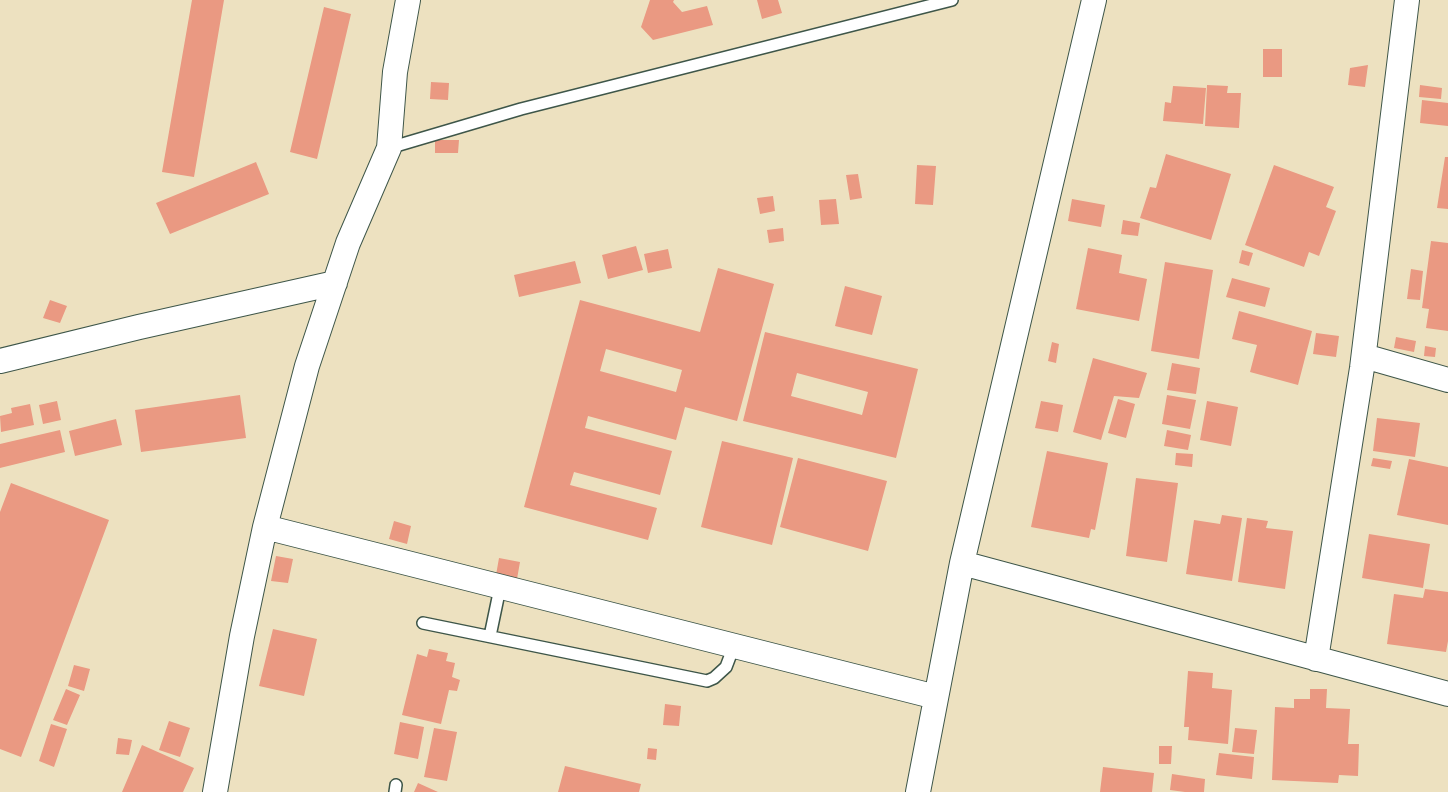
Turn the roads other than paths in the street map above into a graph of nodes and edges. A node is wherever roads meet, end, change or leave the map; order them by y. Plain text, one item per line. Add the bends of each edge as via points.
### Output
1 (408, 0) edge
2 (952, 0) edge
3 (1094, 0) edge
4 (1407, 0) edge
5 (389, 148) junction
6 (335, 282) junction
7 (0, 348) edge
8 (26, 355) junction
9 (1364, 356) junction
10 (0, 361) edge
11 (1448, 380) edge
12 (265, 527) junction
13 (962, 563) junction
14 (500, 588) junction
15 (423, 623) dead end
16 (490, 636) junction
17 (734, 646) junction
18 (1316, 659) junction
19 (1448, 694) edge
20 (936, 697) junction
21 (215, 792) edge
22 (918, 792) edge

1 - 5 street via 395,72
2 - 5 lane via 521,109
3 - 13 street
4 - 9 street
5 - 6 street via 348,243
6 - 8 street
6 - 12 street via 307,366
7 - 8 street
8 - 10 street
9 - 11 street
9 - 18 street
12 - 14 street
12 - 21 street
13 - 18 street
13 - 20 street
14 - 16 lane
14 - 17 street
15 - 16 lane
16 - 17 lane via 707,680 726,667
17 - 20 street
18 - 19 street
20 - 22 street

